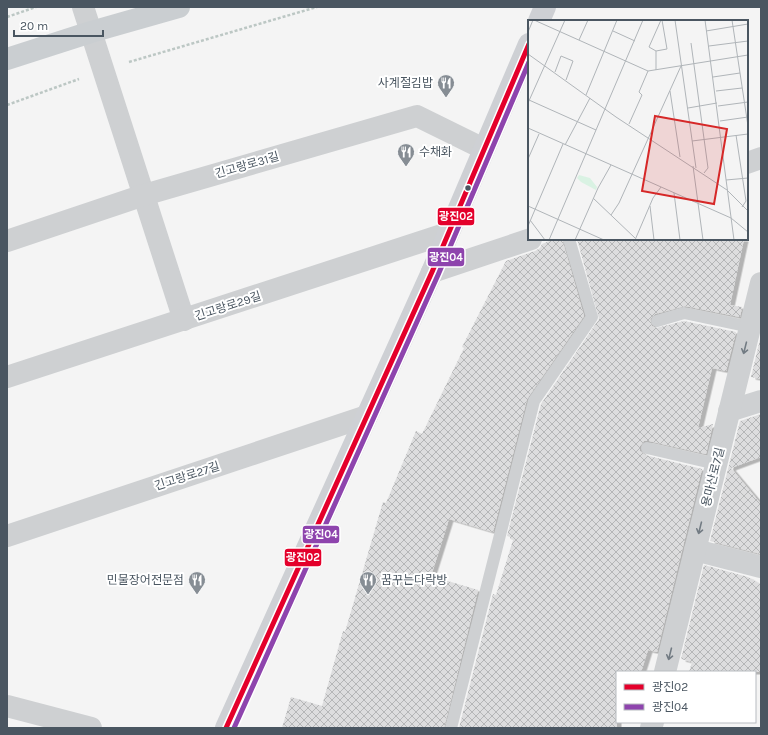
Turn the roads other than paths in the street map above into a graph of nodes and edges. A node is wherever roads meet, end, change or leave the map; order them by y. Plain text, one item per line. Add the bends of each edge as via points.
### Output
1 (83, 7) edge
2 (179, 7) edge
3 (545, 7) edge
4 (539, 20) edge
5 (92, 32) junction
6 (528, 46) edge
7 (7, 59) edge
8 (484, 149) junction
9 (761, 158) edge
10 (748, 163) edge
11 (144, 195) junction
12 (448, 233) junction
13 (529, 240) edge
14 (569, 240) edge
15 (7, 241) edge
16 (432, 272) junction
17 (761, 282) edge
18 (184, 320) junction
19 (657, 321) dead end
20 (750, 327) junction
21 (7, 377) edge
22 (761, 401) edge
23 (729, 411) junction
24 (367, 416) junction
25 (647, 448) dead end
26 (716, 464) junction
27 (7, 536) edge
28 (695, 550) junction
29 (761, 567) edge
30 (665, 671) edge
31 (7, 706) edge
32 (91, 728) edge
33 (226, 728) edge
34 (451, 728) edge

1 - 5 street
2 - 5 main road
3 - 4 main road
5 - 7 main road
5 - 11 street
6 - 8 main road
8 - 11 street, 긴고랑로31길 via 417,116
8 - 12 main road
9 - 10 street
11 - 15 street, 긴고랑로31길
11 - 18 street
12 - 16 main road
12 - 18 street, 긴고랑로29길
13 - 16 street
14 - 34 lane via 592,317 534,401
16 - 24 main road
17 - 20 street, 용마산로7길
18 - 21 street, 긴고랑로29길
19 - 20 lane via 684,313
20 -> 23 street, 용마산로7길
22 - 23 street
23 - 26 street, 용마산로7길
24 - 27 street, 긴고랑로27길
24 - 33 main road
25 - 26 lane
26 -> 28 street, 용마산로7길
28 - 29 street
28 -> 30 street, 용마산로7길
31 - 32 street

